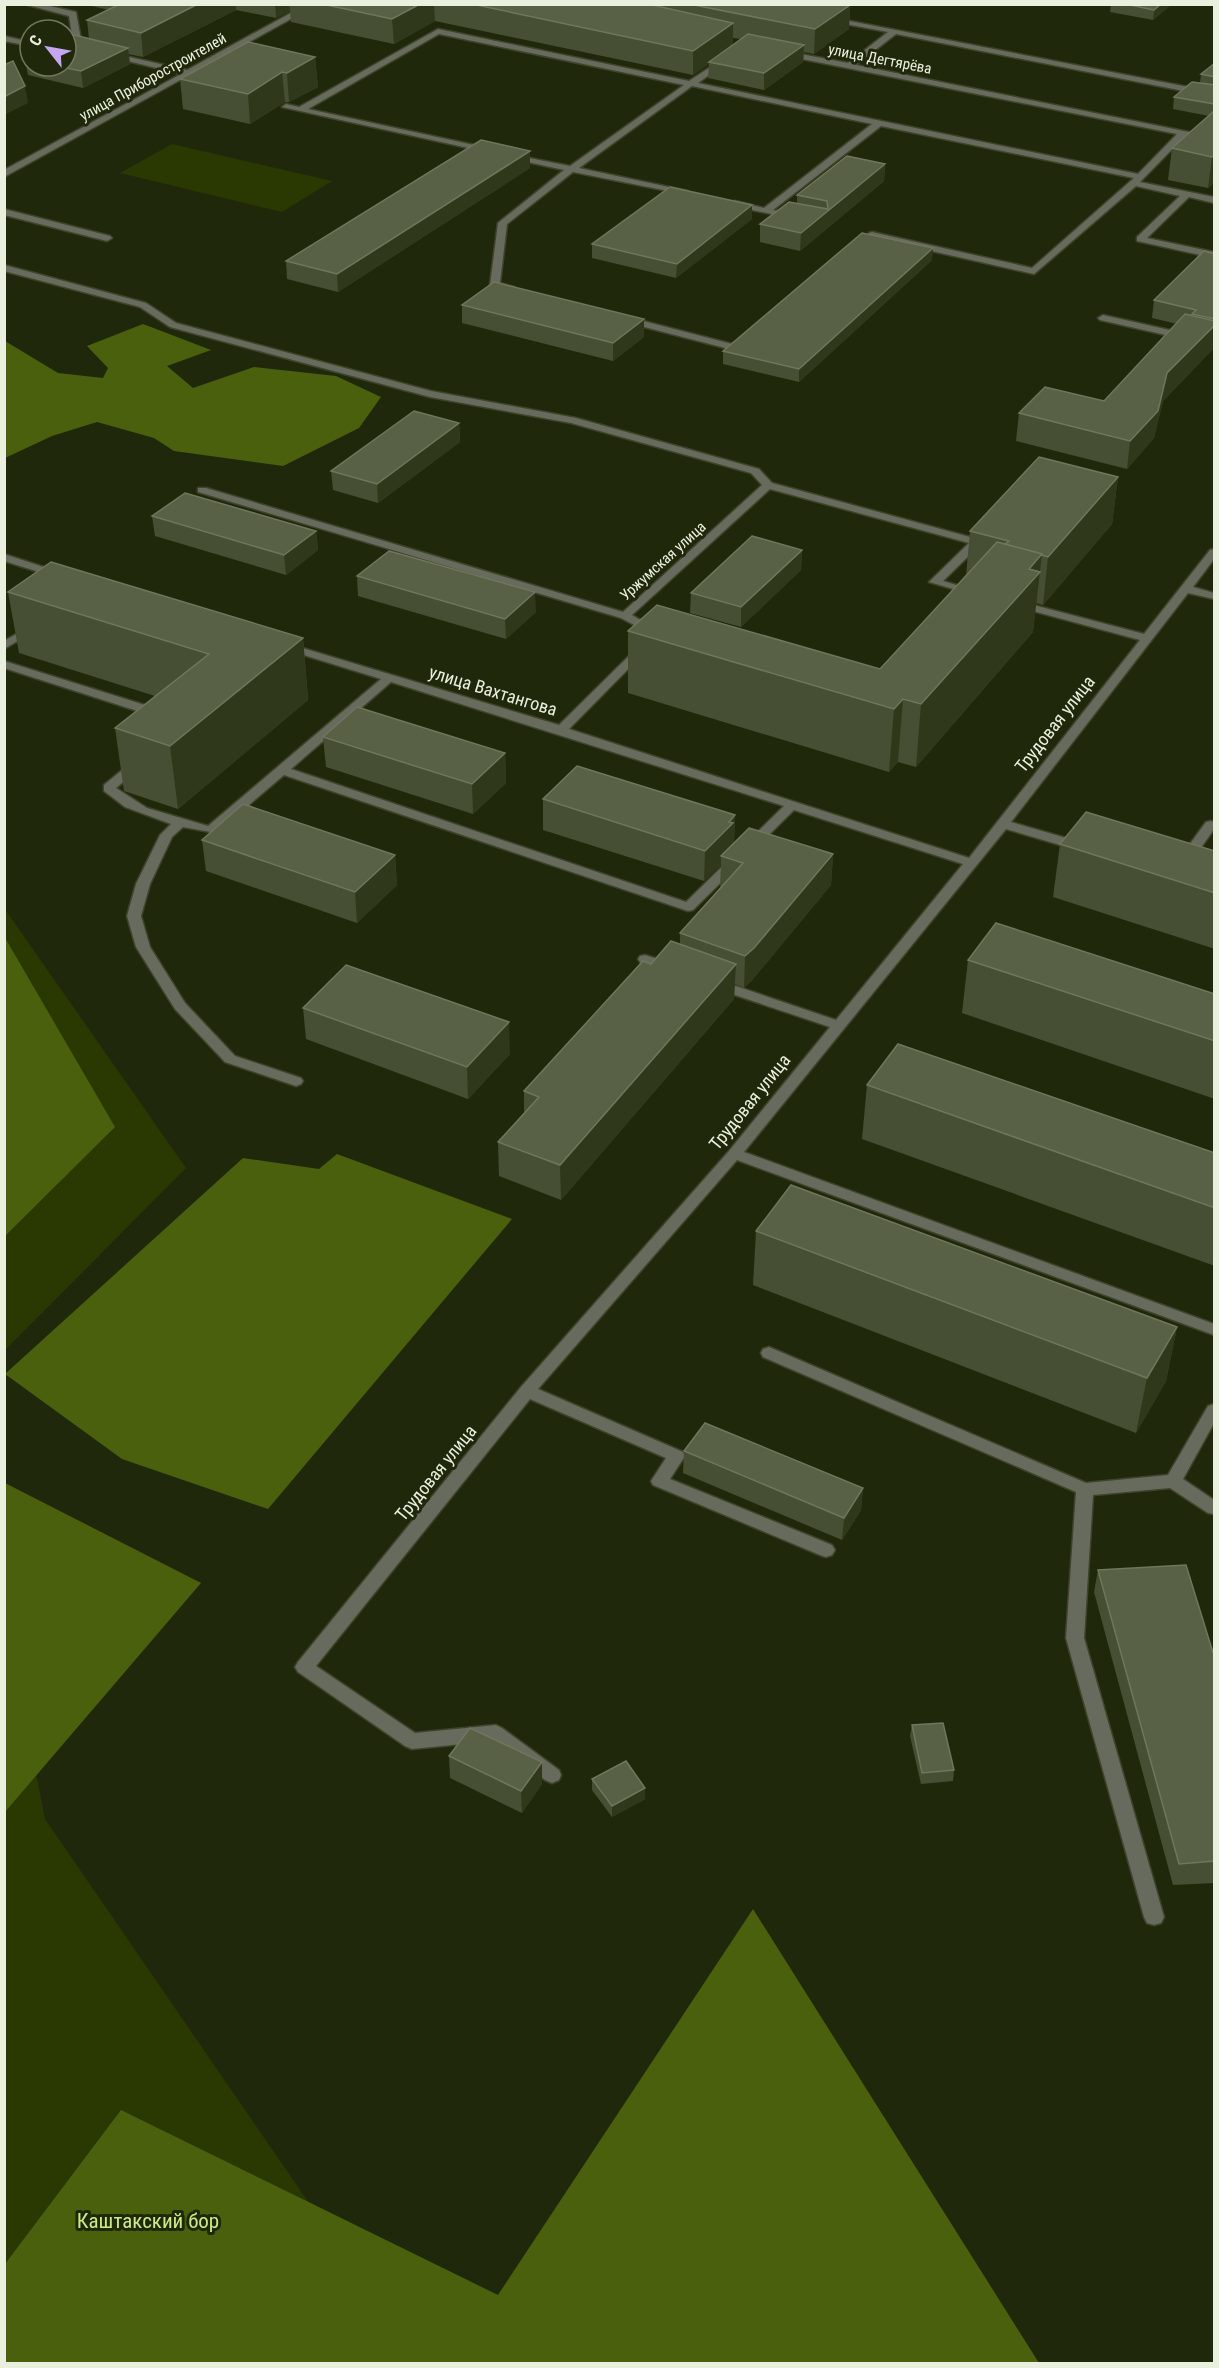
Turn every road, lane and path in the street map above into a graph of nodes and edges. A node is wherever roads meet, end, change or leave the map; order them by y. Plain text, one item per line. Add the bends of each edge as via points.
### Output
1 (28, 4) edge
2 (314, 4) edge
3 (825, 18) edge
4 (894, 32) junction
5 (736, 51) edge
6 (780, 52) edge
7 (78, 54) edge
8 (87, 56) edge
9 (98, 59) edge
10 (849, 66) junction
11 (165, 68) junction
12 (188, 74) junction
13 (692, 83) junction
14 (1215, 94) edge
15 (286, 107) edge
16 (300, 110) junction
17 (880, 122) junction
18 (1183, 133) junction
19 (1215, 139) edge
20 (571, 169) junction
21 (4, 174) edge
22 (1137, 180) junction
23 (1187, 194) junction
24 (697, 196) edge
25 (1215, 200) edge
26 (720, 201) edge
27 (766, 211) junction
28 (4, 212) edge
29 (800, 218) edge
30 (872, 235) edge
31 (106, 238) dead end
32 (1215, 255) edge
33 (4, 268) edge
34 (517, 291) edge
35 (617, 317) edge
36 (1103, 318) dead end
37 (1215, 343) edge
38 (729, 346) edge
39 (768, 485) junction
40 (202, 490) dead end
41 (1215, 552) edge
42 (4, 557) edge
43 (71, 579) edge
44 (1184, 588) junction
45 (989, 596) edge
46 (1215, 596) edge
47 (1011, 602) edge
48 (625, 616) junction
49 (44, 620) edge
50 (1146, 638) junction
51 (275, 643) edge
52 (4, 646) edge
53 (4, 664) edge
54 (389, 678) junction
55 (178, 720) edge
56 (561, 730) junction
57 (144, 759) edge
58 (282, 770) junction
59 (792, 804) junction
60 (180, 823) junction
61 (1003, 824) junction
62 (1211, 825) dead end
63 (1095, 851) edge
64 (969, 862) junction
65 (1185, 877) edge
66 (645, 959) edge
67 (838, 1025) junction
68 (296, 1081) dead end
69 (734, 1154) junction
70 (1215, 1330) edge
71 (769, 1353) dead end
72 (527, 1391) junction
73 (1215, 1410) edge
74 (1173, 1481) junction
75 (1084, 1489) junction
76 (1215, 1509) edge
77 (826, 1550) dead end
78 (552, 1774) dead end
79 (1154, 1917) dead end

1 - 11 street via 73,14 78,46
2 - 12 street, улица Приборостроителей
3 - 4 street
4 - 10 street
4 - 14 street
5 - 13 street
6 - 10 street, улица Дегтярёва
7 - 8 street
9 - 11 street via 151,70
10 - 18 street, улица Дегтярёва
11 - 12 street
12 - 21 street, улица Приборостроителей
13 - 16 street via 438,31
13 - 17 street
13 - 20 street
15 - 16 street
16 - 20 street
17 - 22 street
17 - 27 street
18 - 19 street, улица Дегтярёва
18 - 22 street
20 - 24 street
20 - 34 street via 503,223 495,285
22 - 23 street
22 - 30 street via 1034,271
23 - 25 street
23 - 32 street via 1140,238
26 - 27 street
27 - 29 street
28 - 31 street
33 - 39 street via 142,305 173,325 430,394 572,420 755,471
35 - 38 street
36 - 37 street
39 - 45 street via 977,542 934,582 963,594
39 - 48 street, Уржумская улица
40 - 48 street
41 - 44 street, Трудовая улица
42 - 43 street
44 - 46 street
44 - 50 street, Трудовая улица
47 - 50 street
48 - 56 street, Уржумская улица via 657,634 654,644
49 - 52 street
50 - 61 street, Трудовая улица
51 - 54 street, улица Вахтангова
53 - 55 street
54 - 56 street, улица Вахтангова
54 - 58 street
56 - 59 street, улица Вахтангова
57 - 60 street via 108,788 122,802
58 - 59 street via 688,907
58 - 60 street via 211,830
59 - 64 street, улица Вахтангова
60 - 68 street via 166,835 143,884 134,916 143,947 180,1006 230,1059
61 - 63 street
61 - 64 street, Трудовая улица
62 - 65 street via 1176,874
64 - 67 street, Трудовая улица
66 - 67 street
67 - 69 street, Трудовая улица
69 - 70 street
69 - 72 street, Трудовая улица
71 - 75 street
72 - 77 street via 677,1456 659,1481
72 - 78 street, Трудовая улица via 304,1667 412,1741 495,1733
73 - 74 street
74 - 75 street
74 - 76 street
75 - 79 street via 1075,1638

